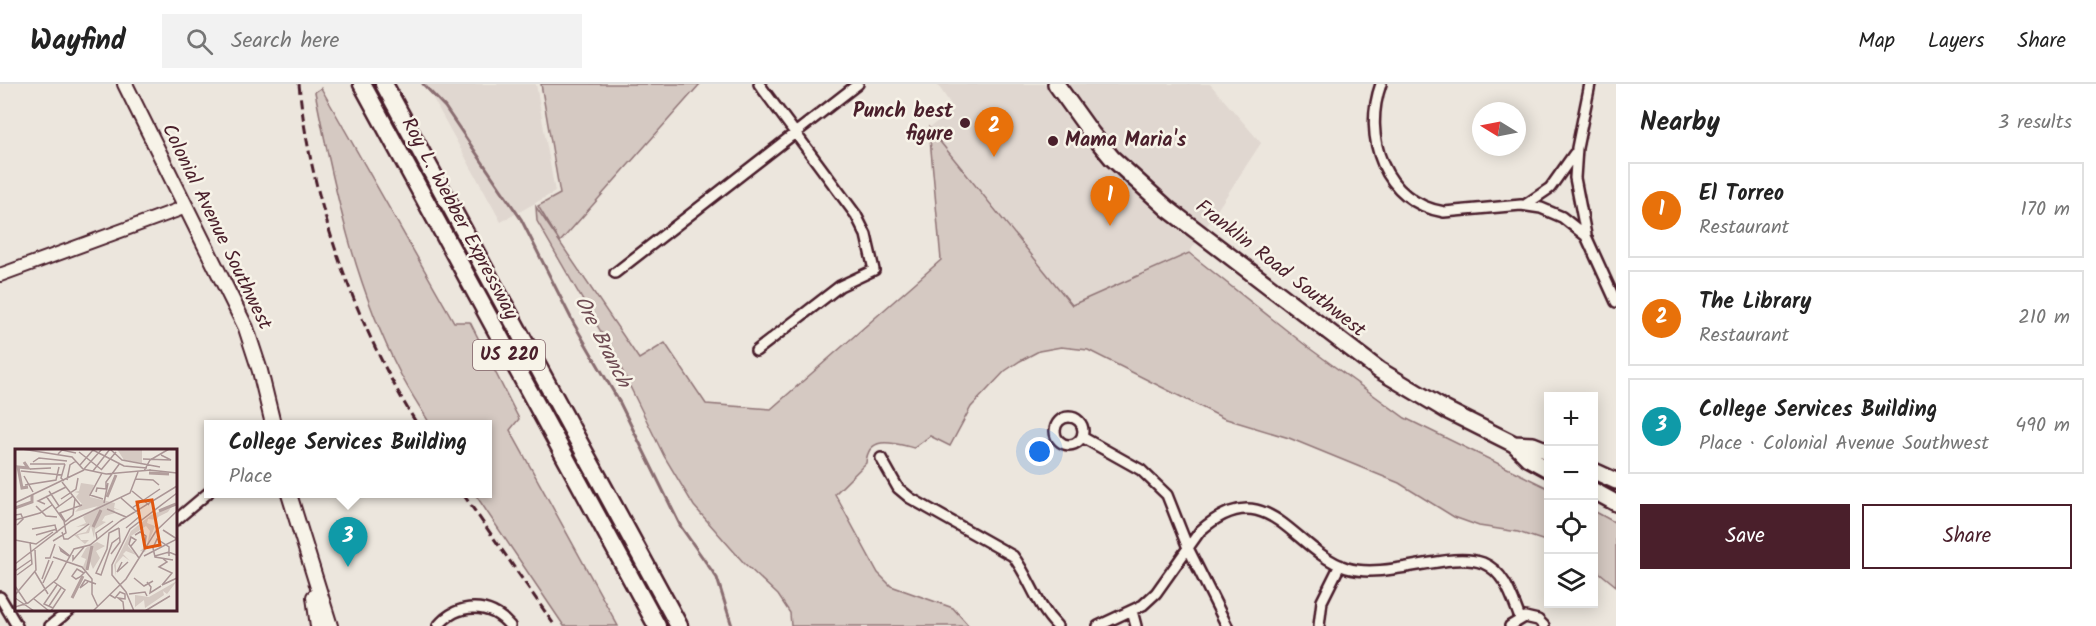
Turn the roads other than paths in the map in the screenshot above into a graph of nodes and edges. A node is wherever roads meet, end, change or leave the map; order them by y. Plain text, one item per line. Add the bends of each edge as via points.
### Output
1 (125, 84) edge
2 (362, 84) edge
3 (384, 84) edge
4 (759, 84) edge
5 (858, 84) edge
6 (1056, 84) edge
7 (1381, 84) edge
8 (1590, 84) edge
9 (796, 132) junction
10 (1577, 148) junction
11 (1525, 205) junction
12 (186, 207) junction
13 (1586, 236) junction
14 (615, 273) dead end
15 (0, 275) edge
16 (1616, 302) edge
17 (756, 351) dead end
18 (272, 420) edge
19 (1082, 437) dead end
20 (1514, 444) junction
21 (1544, 449) edge
22 (881, 458) dead end
23 (1544, 467) edge
24 (1598, 473) edge
25 (1616, 481) edge
26 (1598, 494) edge
27 (204, 496) edge
28 (290, 498) edge
29 (1616, 503) edge
30 (177, 519) edge
31 (1188, 548) junction
32 (306, 556) junction
33 (1340, 565) junction
34 (0, 597) edge
35 (68, 611) edge
36 (1132, 611) junction
37 (1520, 618) junction
38 (17, 626) edge
39 (50, 626) edge
40 (320, 626) edge
41 (330, 626) edge
42 (438, 626) edge
43 (510, 626) edge
44 (657, 626) edge
45 (679, 626) edge
46 (1057, 626) edge
47 (1098, 626) edge
48 (1137, 626) edge
49 (1227, 626) edge
50 (1319, 626) edge
51 (1510, 626) edge
52 (1544, 626) edge

1 - 12 main road, Colonial Avenue Southwest
2 - 44 highway, Roy L. Webber Expressway / US 220
3 - 45 highway, Roy L. Webber Expressway / US 220
4 - 9 street
5 - 9 street
6 - 20 main road, Franklin Road Southwest via 1112,158 1174,214 1379,370
7 - 11 street via 1373,117 1374,137 1390,178 1407,198 1444,212
8 - 10 street
9 - 14 street
9 - 17 street via 856,215 874,270 840,286
10 - 11 street via 1561,177
10 - 13 street via 1576,189
11 - 13 street via 1562,217
12 - 15 street
12 - 18 main road, Colonial Avenue Southwest via 249,336
13 - 16 street
19 - 31 street via 1157,483 1167,495
20 - 21 main road, Franklin Road Southwest
20 - 23 main road, Franklin Road Southwest
22 - 46 street via 898,488 909,498 1013,556 1034,597
24 - 25 main road
26 - 29 main road
27 - 30 street
28 - 32 main road
31 - 33 street via 1200,531 1221,517 1257,511 1278,519
31 - 36 street via 1156,593
31 - 49 street
32 - 40 main road
32 - 41 main road
33 - 37 street via 1371,571 1477,561 1496,570
33 - 50 street via 1322,601
34 - 38 street
35 - 39 street
36 - 47 street
36 - 48 street
37 - 51 street
37 - 52 street via 1532,617
42 - 43 street via 457,612 476,607 493,612

